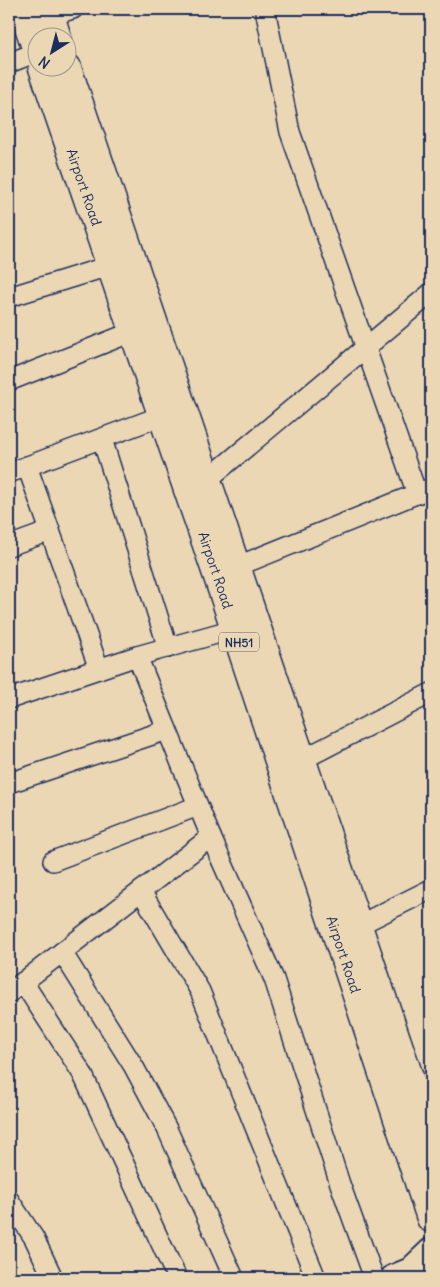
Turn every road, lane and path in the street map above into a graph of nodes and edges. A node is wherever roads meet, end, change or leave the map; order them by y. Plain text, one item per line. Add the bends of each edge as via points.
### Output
1 (23, 9) edge
2 (265, 9) edge
3 (29, 28) edge
4 (28, 56) edge
5 (9, 64) edge
6 (47, 78) edge
7 (71, 78) edge
8 (112, 264) junction
9 (10, 293) edge
10 (431, 293) edge
11 (132, 332) junction
12 (366, 348) junction
13 (9, 381) edge
14 (161, 416) junction
15 (102, 439) junction
16 (27, 466) junction
17 (9, 473) edge
18 (207, 480) junction
19 (424, 491) edge
20 (50, 531) junction
21 (9, 546) edge
22 (238, 566) junction
23 (234, 629) junction
24 (168, 648) junction
25 (137, 656) junction
26 (99, 669) junction
27 (431, 693) edge
28 (9, 699) edge
29 (167, 730) junction
30 (292, 765) junction
31 (9, 783) edge
32 (198, 806) junction
33 (211, 837) junction
34 (53, 861) dead end
35 (431, 889) edge
36 (141, 891) junction
37 (347, 931) junction
38 (62, 952) junction
39 (16, 988) edge
40 (431, 1142) edge
41 (9, 1200) edge
42 (431, 1218) edge
43 (431, 1252) edge
44 (412, 1273) edge
45 (53, 1278) edge
46 (178, 1278) edge
47 (234, 1278) edge
48 (316, 1278) edge
49 (374, 1278) edge

1 - 3 highway
2 - 12 street via 290,132
4 - 5 street
6 - 8 highway, Airport Road / NH51
7 - 18 highway, Airport Road / NH51
8 - 9 street
8 - 11 highway, Airport Road / NH51
10 - 12 street
11 - 13 street
11 - 14 highway, Airport Road / NH51
12 - 18 street
12 - 19 street
14 - 15 street
14 - 23 highway, Airport Road / NH51
15 - 16 street
15 - 24 street
16 - 17 street
16 - 20 street
18 - 22 highway, Airport Road / NH51
19 - 22 street
20 - 21 street
20 - 26 street
22 - 30 highway, Airport Road / NH51
23 - 24 street
23 - 30 highway, Airport Road / NH51
24 - 25 street
25 - 26 street
25 - 29 street
26 - 28 street
27 - 30 street
29 - 31 street
29 - 32 street
30 - 37 highway, Airport Road / NH51
32 - 33 street
32 - 34 street
33 - 36 street
33 - 49 street via 274,978 340,1184
35 - 37 street
36 - 38 street
36 - 48 street via 200,991
37 - 40 highway, Airport Road / NH51
37 - 42 highway, Airport Road / NH51
38 - 39 street
38 - 47 street via 134,1067 167,1128
39 - 46 street via 82,1073
41 - 45 street via 34,1238
43 - 44 street

